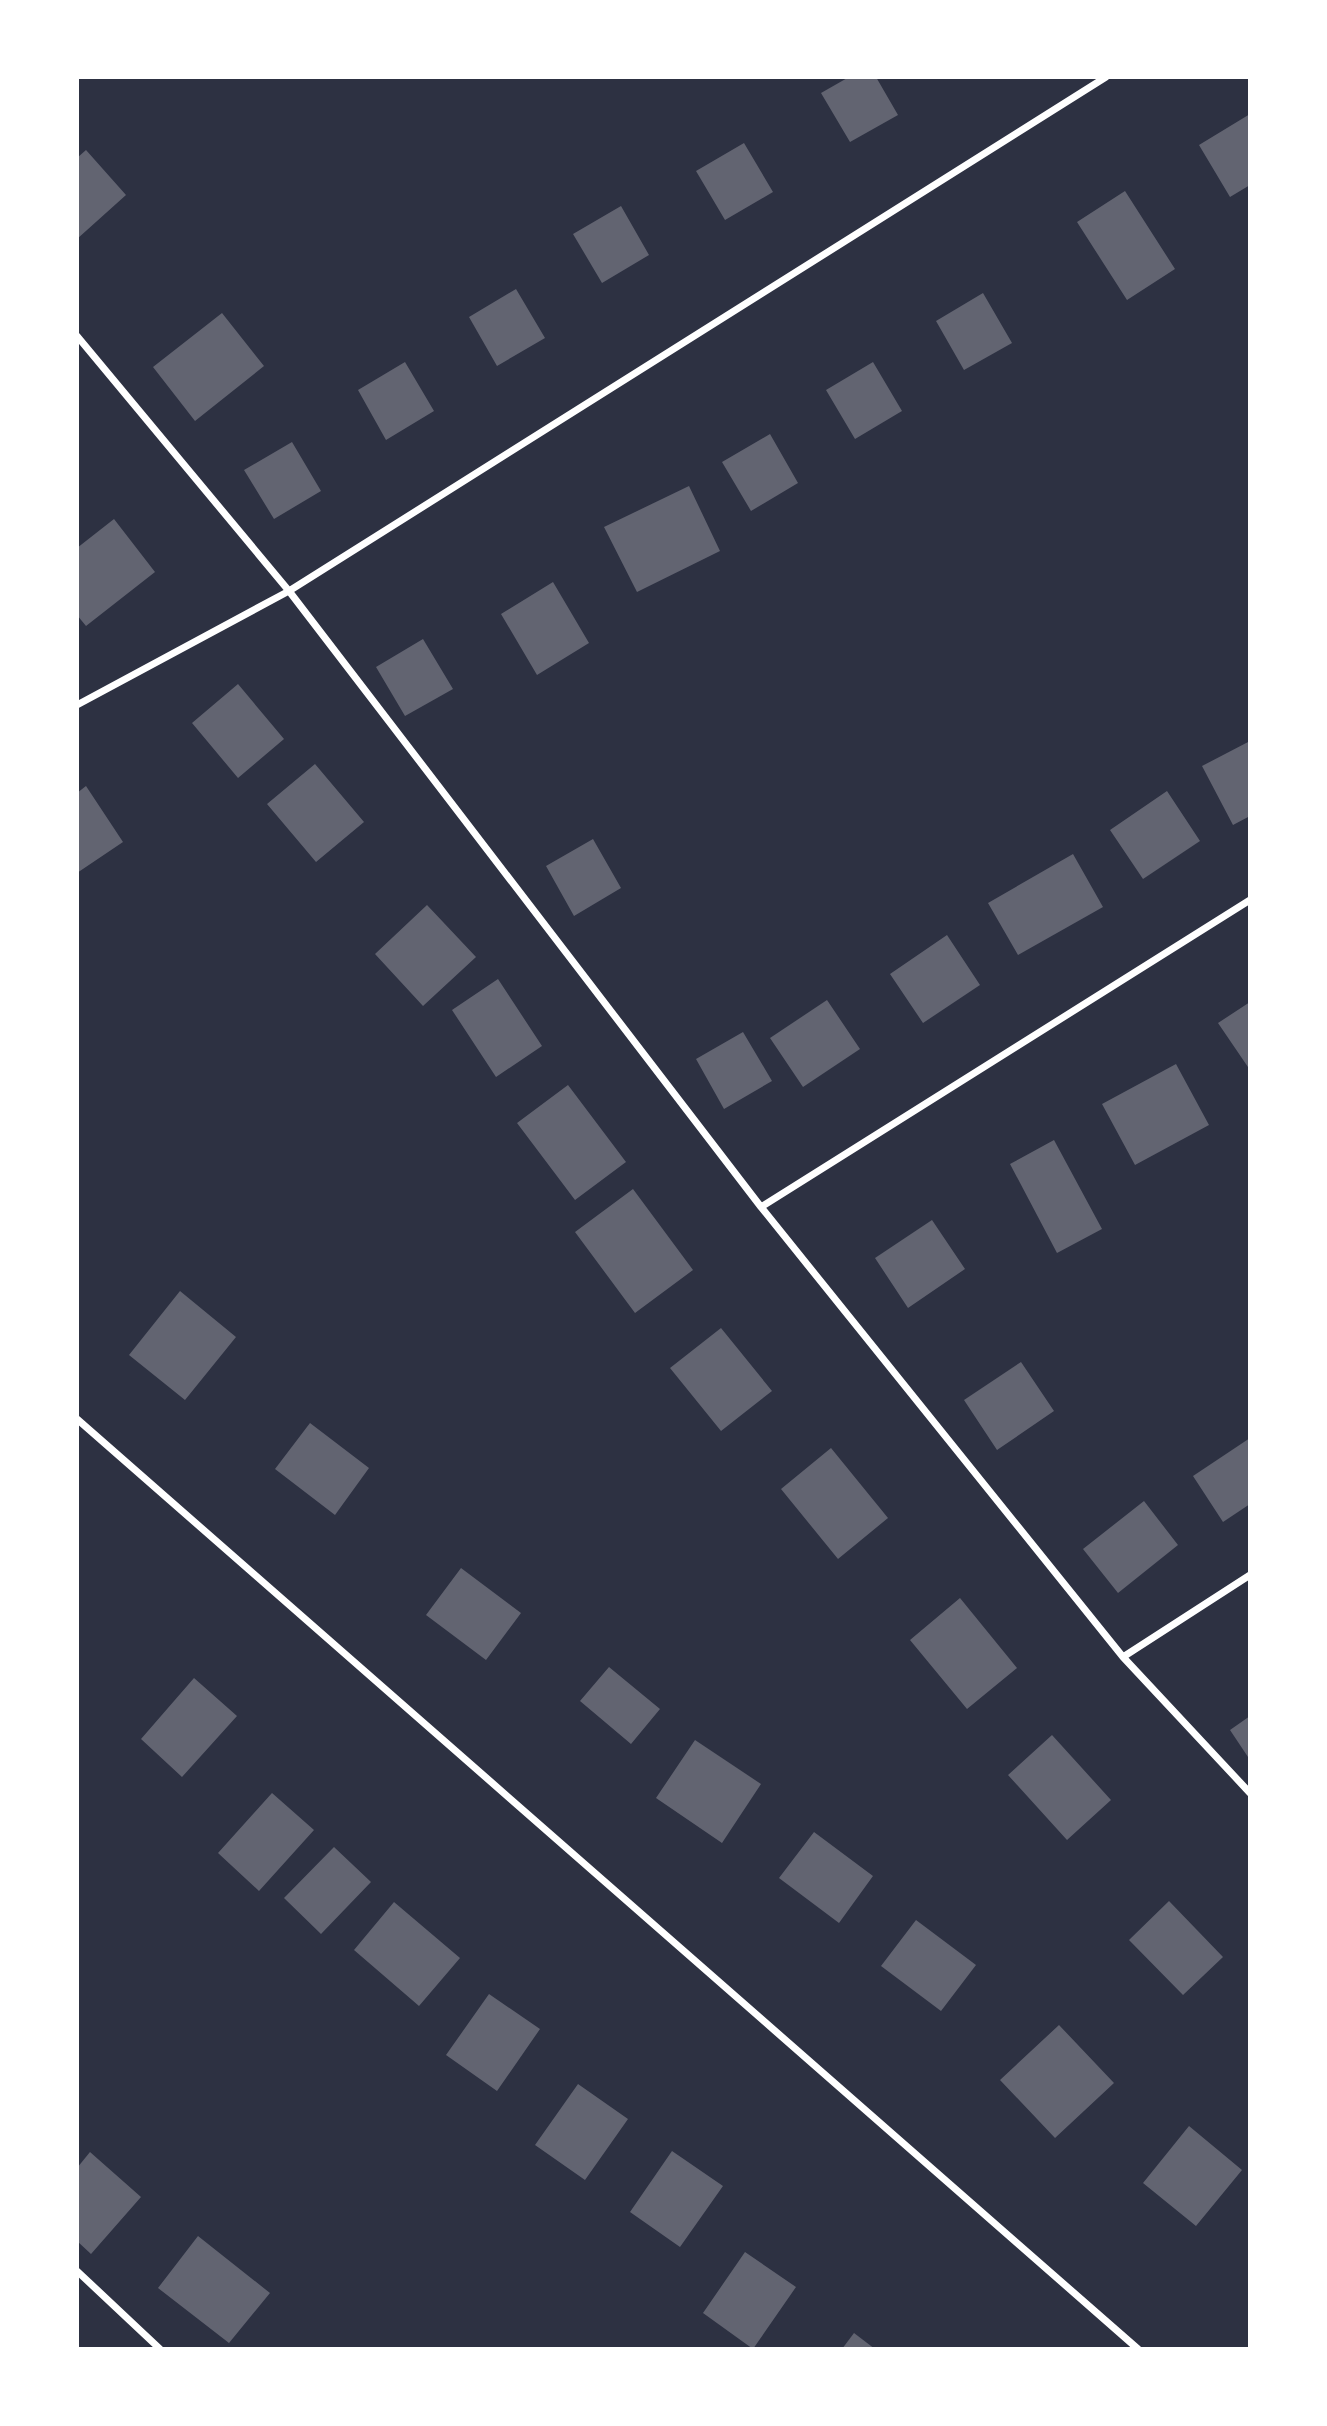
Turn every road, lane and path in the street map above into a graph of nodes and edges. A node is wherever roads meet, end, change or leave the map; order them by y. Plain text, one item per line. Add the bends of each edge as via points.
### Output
1 (1106, 77) edge
2 (77, 336) edge
3 (289, 591) junction
4 (77, 705) edge
5 (1250, 900) edge
6 (761, 1208) junction
7 (77, 1419) edge
8 (1250, 1575) edge
9 (1123, 1657) junction
10 (1250, 1793) edge
11 (77, 2271) edge
12 (160, 2349) edge
13 (1138, 2349) edge

1 - 3 street
2 - 3 street
3 - 4 street
3 - 6 street
5 - 6 street
6 - 9 street
7 - 13 street
8 - 9 street
9 - 10 street
11 - 12 street

